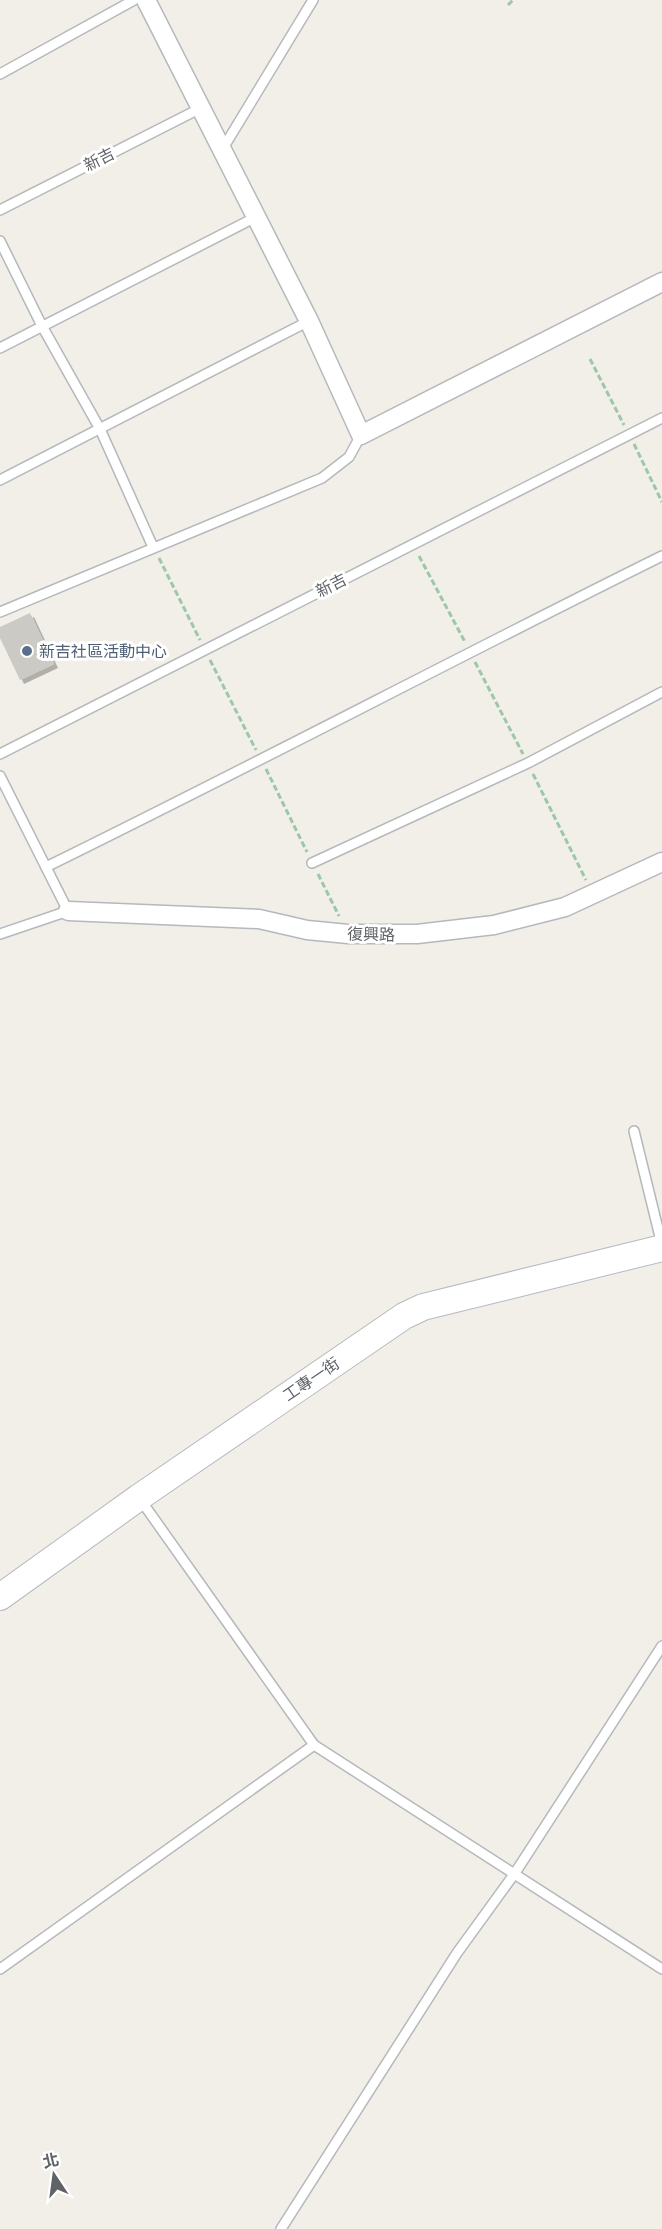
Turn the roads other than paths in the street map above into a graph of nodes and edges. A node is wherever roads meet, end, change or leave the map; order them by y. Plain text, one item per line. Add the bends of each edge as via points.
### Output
1 (134, 0) edge
2 (146, 0) edge
3 (313, 0) edge
4 (0, 74) edge
5 (199, 109) junction
6 (222, 150) junction
7 (0, 210) edge
8 (256, 217) junction
9 (0, 241) edge
10 (662, 282) edge
11 (309, 321) junction
12 (42, 326) junction
13 (0, 348) edge
14 (662, 417) edge
15 (100, 429) junction
16 (361, 435) junction
17 (0, 480) edge
18 (153, 547) junction
19 (662, 556) edge
20 (0, 612) edge
21 (662, 692) edge
22 (0, 754) edge
23 (0, 776) edge
24 (662, 862) edge
25 (312, 863) road end
26 (46, 867) junction
27 (68, 911) junction
28 (0, 934) edge
29 (633, 1131) dead end
30 (662, 1246) edge
31 (138, 1498) junction
32 (0, 1597) edge
33 (662, 1646) edge
34 (314, 1745) junction
35 (515, 1873) junction
36 (0, 1969) edge
37 (662, 1969) edge
38 (280, 2229) edge

1 - 4 lane
2 - 5 street
3 - 6 lane
5 - 6 street
5 - 7 lane, 新吉
6 - 8 street
8 - 11 street
8 - 12 lane
9 - 12 lane
10 - 16 street
11 - 15 lane
11 - 16 street
12 - 13 lane
12 - 15 lane
14 - 22 lane, 新吉
15 - 17 lane
15 - 18 lane
16 - 18 lane via 349,457 322,478
18 - 20 lane
19 - 26 lane
21 - 25 lane via 528,763
23 - 26 lane
24 - 27 street, 復興路 via 565,907 464,930 417,934 348,934 259,919
26 - 27 lane
27 - 28 lane
29 - 30 lane
30 - 31 street, 工專一街 via 423,1307 390,1325
31 - 32 street, 工專一街
31 - 34 lane
33 - 35 lane
34 - 35 lane
34 - 36 lane
35 - 37 lane
35 - 38 lane via 457,1953

